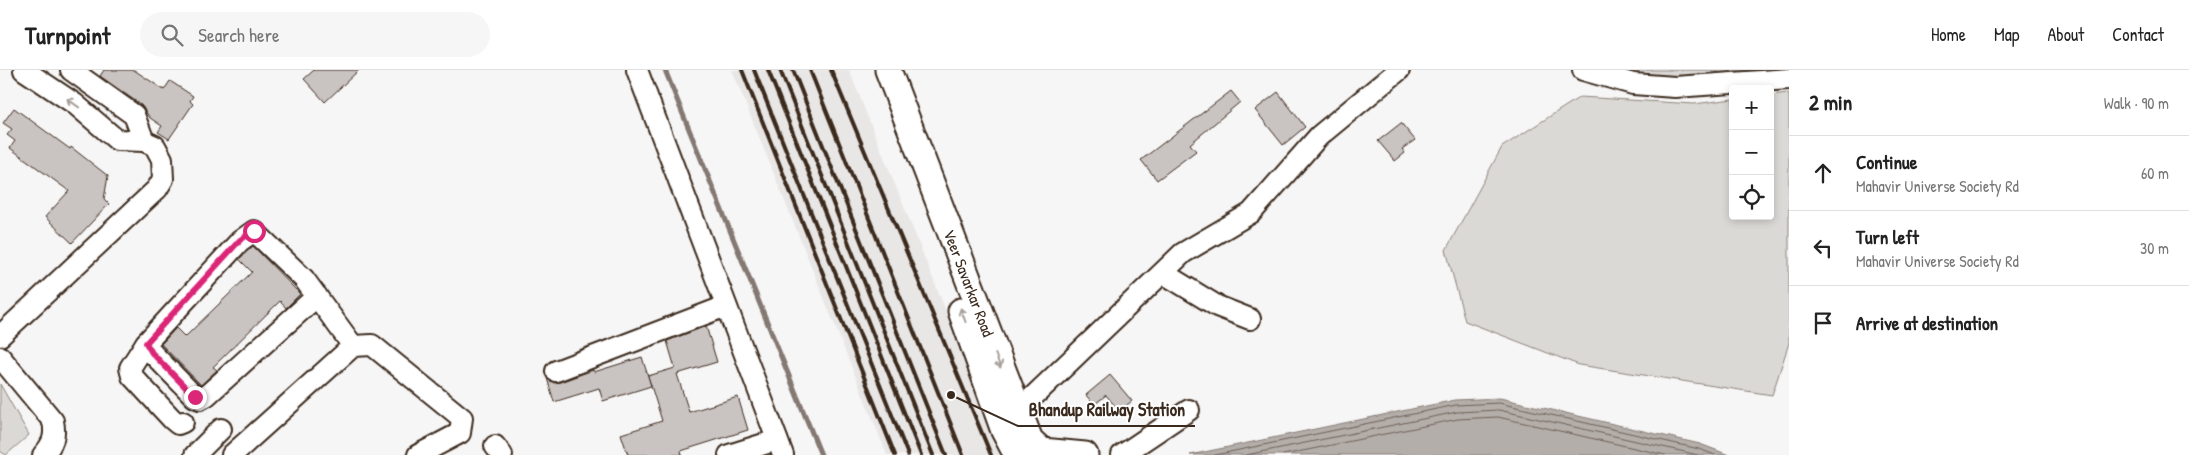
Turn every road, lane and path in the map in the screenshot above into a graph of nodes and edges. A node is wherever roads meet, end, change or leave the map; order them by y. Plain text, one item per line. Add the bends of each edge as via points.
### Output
1 (24, 70) edge
2 (71, 70) edge
3 (637, 70) edge
4 (875, 70) edge
5 (888, 70) edge
6 (1398, 70) edge
7 (1582, 70) edge
8 (1789, 79) edge
9 (112, 99) junction
10 (95, 120) junction
11 (144, 141) junction
12 (1162, 273) junction
13 (317, 296) junction
14 (726, 306) junction
15 (1250, 320) dead end
16 (0, 336) edge
17 (146, 343) junction
18 (354, 346) junction
19 (0, 357) edge
20 (556, 371) dead end
21 (1189, 410) dead end
22 (1017, 412) junction
23 (183, 422) dead end
24 (221, 429) dead end
25 (780, 447) edge
26 (43, 455) edge
27 (195, 455) edge
28 (232, 455) edge
29 (418, 455) edge
30 (729, 455) edge
31 (1022, 455) edge
32 (1085, 455) edge
33 (1122, 455) edge

10 -> 1 street
2 - 9 street
3 - 14 street
31 -> 4 street, Veer Savarkar Road via 1013,448 1004,431
5 -> 22 street, Veer Savarkar Road
6 - 12 street via 1318,136 1251,213 1183,253
7 - 8 street via 1633,84 1675,86
9 - 10 street
9 - 11 street via 134,115
10 - 11 street via 117,140
11 - 16 street via 155,146 162,159 163,178 157,189
12 - 15 street via 1217,306
12 - 22 street
13 - 17 street via 200,399 152,353
13 - 17 street via 254,231 240,240
13 - 18 street
14 - 20 street
14 - 25 street
17 - 23 street via 130,368 132,376 172,419 178,424
18 - 28 street
18 - 29 street via 372,345 462,418 460,433
19 - 26 street via 53,421 55,434 50,448
21 - 33 street
22 - 32 street, Veer Savarkar Road via 1030,440 1042,451
24 - 27 street
25 - 30 street

